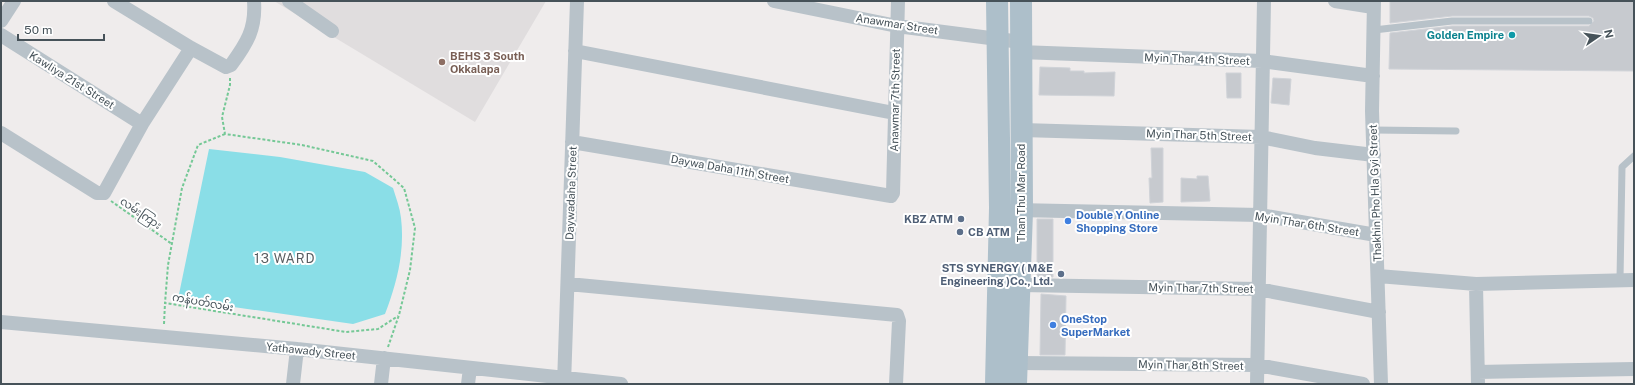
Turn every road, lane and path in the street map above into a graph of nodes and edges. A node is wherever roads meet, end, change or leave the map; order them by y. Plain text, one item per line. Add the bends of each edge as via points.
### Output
1 (14, 1) edge
2 (114, 1) edge
3 (254, 1) edge
4 (289, 1) edge
5 (577, 1) edge
6 (774, 1) edge
7 (898, 1) edge
8 (997, 1) edge
9 (1021, 1) edge
10 (1264, 1) edge
11 (1335, 1) edge
12 (1374, 4) edge
13 (809, 5) edge
14 (1, 21) edge
15 (1589, 21) dead end
16 (897, 26) junction
17 (1374, 30) junction
18 (332, 31) dead end
19 (1, 35) edge
20 (997, 39) junction
21 (1021, 47) junction
22 (191, 48) junction
23 (575, 51) junction
24 (1262, 61) junction
25 (230, 66) junction
26 (1373, 76) junction
27 (894, 113) junction
28 (142, 124) junction
29 (1022, 130) junction
30 (1373, 130) junction
31 (1456, 131) dead end
32 (1, 133) edge
33 (225, 134) junction
34 (1261, 137) junction
35 (572, 142) junction
36 (1374, 155) junction
37 (1634, 156) edge
38 (104, 193) junction
39 (888, 196) joint
40 (1000, 208) junction
41 (1022, 211) junction
42 (1260, 215) junction
43 (1376, 235) junction
44 (172, 244) junction
45 (1378, 276) junction
46 (1620, 280) junction
47 (1634, 280) edge
48 (568, 284) junction
49 (1020, 284) junction
50 (1476, 284) junction
51 (1258, 289) junction
52 (165, 303) junction
53 (1379, 312) junction
54 (399, 315) junction
55 (1, 322) edge
56 (162, 337) junction
57 (297, 349) junction
58 (384, 358) junction
59 (1018, 363) junction
60 (1257, 366) junction
61 (470, 368) junction
62 (1634, 368) edge
63 (1478, 378) edge
64 (564, 381) edge
65 (293, 384) edge
66 (381, 384) edge
67 (468, 384) edge
68 (621, 384) edge
69 (896, 384) edge
70 (996, 384) edge
71 (1016, 384) edge
72 (1257, 384) edge
73 (1363, 384) edge
74 (1381, 384) edge

1 - 14 street
2 - 22 street
3 - 25 street via 255,16 251,34
4 - 18 street
5 - 23 street, Daywadaha Street
6 - 13 street, Anawmar Street
7 - 16 street, Anawmar 7th Street
8 - 20 main road, Than Thu Mar Road
9 - 21 main road, Than Thu Mar Road
10 - 24 street
11 - 12 street
12 - 17 street, Thakhin Pho Hla Gyi Street
13 - 16 street, Anawmar Street
15 - 17 lane via 1452,21
16 - 20 street, Anawmar Street
16 - 27 street, Anawmar 7th Street
17 - 26 street, Thakhin Pho Hla Gyi Street
19 - 28 street, Kawliya 21st Street
20 - 21 street, Anawmar Street
20 - 40 main road, Than Thu Mar Road
21 - 24 street, Myin Thar 4th Street
21 - 29 main road, Than Thu Mar Road
22 - 25 street via 226,67
22 - 28 street
23 - 27 street
23 - 35 street, Daywadaha Street
24 - 26 street, Myin Thar 4th Street
24 - 34 street
25 - 33 path via 230,85 222,117
26 - 30 street, Thakhin Pho Hla Gyi Street
27 - 39 street, Anawmar 7th Street via 893,193
28 - 38 street
29 - 34 street, Myin Thar 5th Street
29 - 41 main road, Than Thu Mar Road
30 - 31 lane
30 - 36 street, Thakhin Pho Hla Gyi Street
32 - 38 street via 97,193
33 - 44 path, ကန်ပတ်လမ်း via 198,145 182,188
33 - 54 path via 302,145 373,161 404,188 415,228 410,270
34 - 36 street, Myin Thar 5th Street via 1315,148
34 - 42 street
35 - 39 street, Daywa Daha 11th Street
35 - 48 street, Daywadaha Street
36 - 43 street, Thakhin Pho Hla Gyi Street
37 - 46 lane via 1622,167
38 - 44 path, လမ်းကြား via 115,206
40 - 41 street, Myin Thar 6th Street
40 - 70 main road, Than Thu Mar Road
41 - 42 street, Myin Thar 6th Street
41 - 49 main road, Than Thu Mar Road
42 - 43 street, Myin Thar 6th Street
42 - 51 street
43 - 45 street, Thakhin Pho Hla Gyi Street
44 - 52 path, ကန်ပတ်လမ်း
45 - 50 street
45 - 53 street, Thakhin Pho Hla Gyi Street
46 - 47 street
46 - 50 street
48 - 64 street, Daywadaha Street
48 - 69 street via 897,315 899,320
49 - 51 street, Myin Thar 7th Street
49 - 59 main road, Than Thu Mar Road
50 - 63 street
51 - 53 street, Myin Thar 7th Street
51 - 60 street
52 - 54 path, ကန်ပတ်လမ်း via 346,332 378,329
52 - 56 path
53 - 74 street, Thakhin Pho Hla Gyi Street
54 - 58 path
55 - 56 street, Yathawady Street
56 - 57 street, Yathawady Street
57 - 58 street, Yathawady Street
57 - 65 street
58 - 61 street, Yathawady Street
58 - 66 street
59 - 60 street, Myin Thar 8th Street
59 - 71 main road, Than Thu Mar Road
60 - 72 street
60 - 73 street, Myin Thar 8th Street
61 - 64 street, Yathawady Street
61 - 67 street
62 - 63 street
64 - 68 street, Yathawady Street

